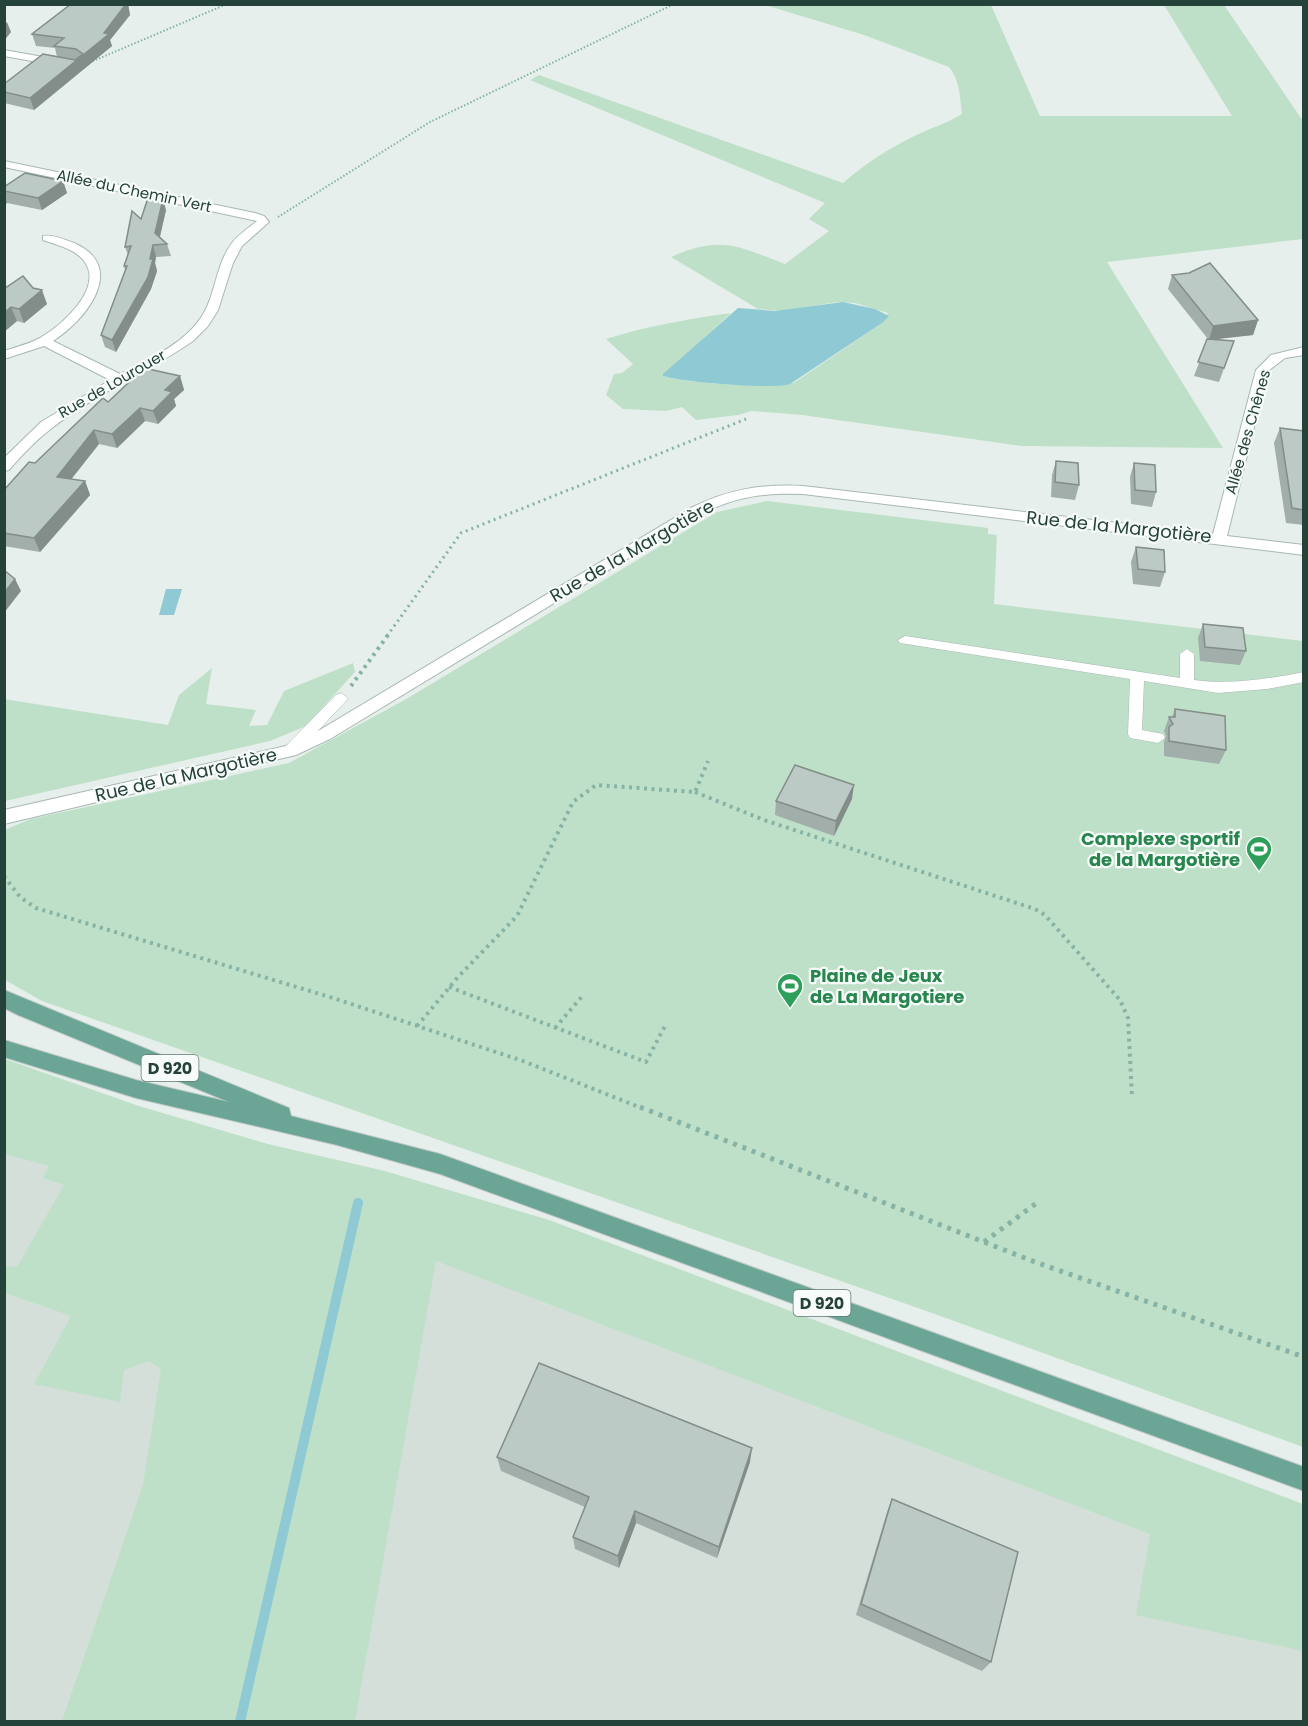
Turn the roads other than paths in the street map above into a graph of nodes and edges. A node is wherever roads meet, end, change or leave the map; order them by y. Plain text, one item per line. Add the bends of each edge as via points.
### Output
1 (4, 53) edge
2 (79, 66) edge
3 (4, 164) edge
4 (263, 221) joint
5 (46, 238) dead end
6 (44, 341) junction
7 (1304, 351) edge
8 (4, 355) edge
9 (119, 379) junction
10 (4, 467) edge
11 (1219, 539) junction
12 (1304, 550) edge
13 (905, 640) dead end
14 (1187, 654) dead end
15 (1137, 675) junction
16 (1304, 676) edge
17 (1186, 683) junction
18 (341, 698) road end
19 (1158, 738) dead end
20 (290, 751) junction
21 (4, 817) edge
22 (4, 998) edge
23 (4, 1048) edge
24 (337, 1136) junction
25 (1304, 1479) edge

1 - 2 street
3 - 4 street, Allée du Chemin Vert via 255,216
4 - 9 street, Rue de Lourouer via 237,244 204,323 189,338
5 - 6 street via 78,249 91,263 96,280 91,297 79,312
6 - 8 street
6 - 9 street
7 - 11 street, Allée des Chênes via 1281,354 1269,360 1263,370
9 - 10 street, Rue de Lourouer via 45,424
11 - 12 street, Rue de la Margotière
11 - 20 street, Rue de la Margotière via 803,490 748,491 705,506 324,735
13 - 15 lane
14 - 17 lane
15 - 17 lane
15 - 19 lane via 1135,734
16 - 17 lane via 1267,684 1218,687
18 - 20 lane
20 - 21 street, Rue de la Margotière
22 - 24 main road, D 920
23 - 24 main road, D 920 via 136,1089
24 - 25 main road, D 920 via 440,1164

